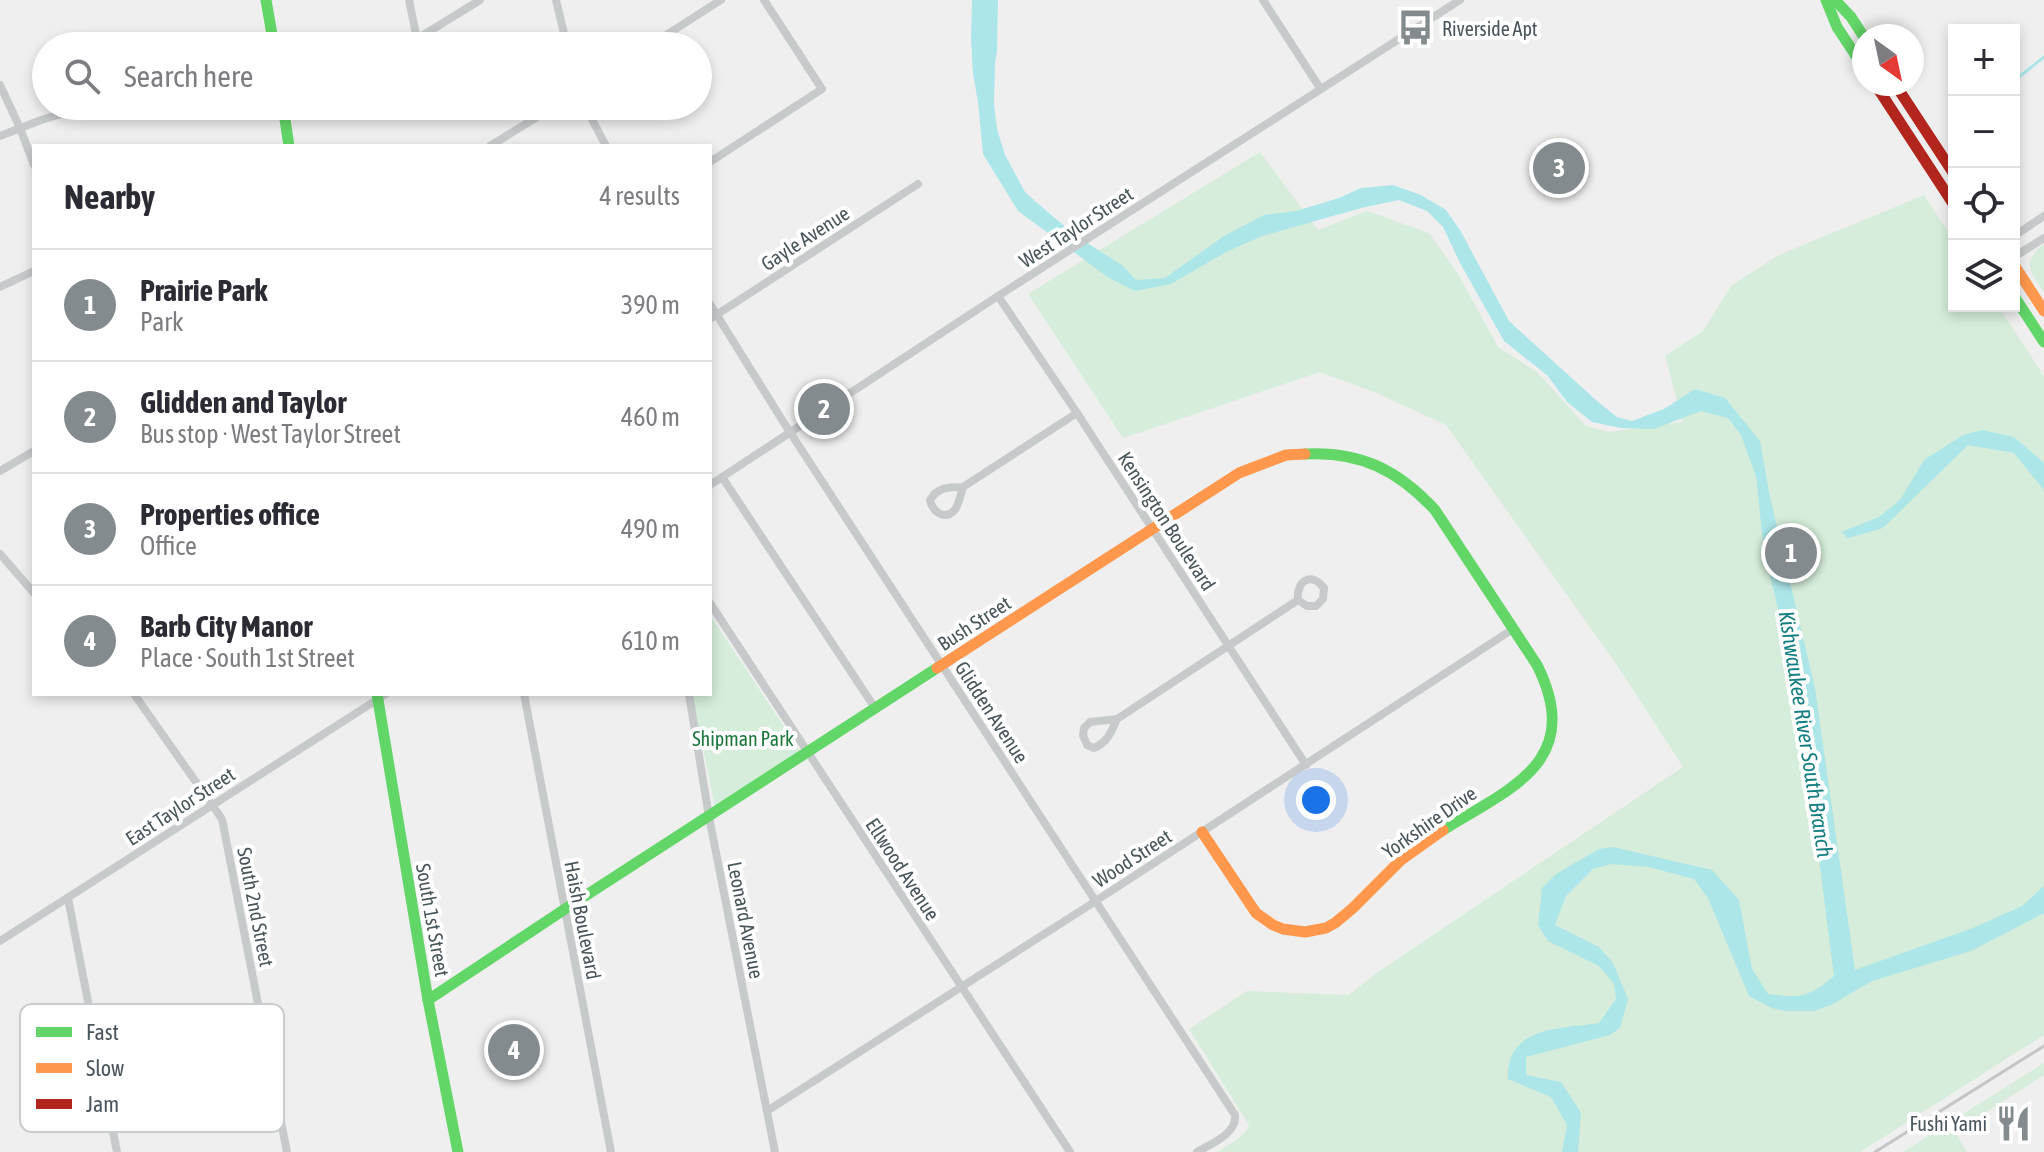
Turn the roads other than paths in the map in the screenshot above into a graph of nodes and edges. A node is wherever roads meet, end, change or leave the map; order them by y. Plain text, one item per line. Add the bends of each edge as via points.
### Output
1 (266, 0) edge
2 (409, 0) edge
3 (480, 0) edge
4 (556, 0) edge
5 (721, 0) edge
6 (764, 0) edge
7 (1263, 0) edge
8 (1460, 0) edge
9 (1826, 0) edge
10 (1835, 0) edge
11 (1856, 24) edge
12 (272, 32) edge
13 (416, 32) edge
14 (428, 32) edge
15 (564, 32) edge
16 (671, 32) edge
17 (1852, 50) edge
18 (0, 85) edge
19 (1320, 88) junction
20 (1883, 96) edge
21 (1903, 96) edge
22 (45, 120) edge
23 (285, 120) edge
24 (532, 120) edge
25 (592, 120) edge
26 (20, 128) junction
27 (0, 136) edge
28 (289, 144) edge
29 (493, 144) edge
30 (605, 144) edge
31 (32, 160) edge
32 (712, 161) edge
33 (1950, 168) edge
34 (918, 184) dead end
35 (1948, 196) edge
36 (2044, 216) edge
37 (2020, 232) edge
38 (2044, 238) edge
39 (2020, 253) edge
40 (32, 272) edge
41 (2020, 274) edge
42 (0, 287) edge
43 (998, 296) junction
44 (2020, 305) edge
45 (2044, 311) edge
46 (713, 317) edge
47 (2044, 342) edge
48 (1077, 413) junction
49 (791, 433) junction
50 (32, 452) edge
51 (0, 471) edge
52 (722, 477) junction
53 (712, 484) edge
54 (963, 487) dead end
55 (1153, 530) junction
56 (0, 554) edge
57 (32, 591) edge
58 (1298, 600) dead end
59 (712, 606) edge
60 (1513, 629) junction
61 (1229, 645) junction
62 (942, 664) junction
63 (135, 696) edge
64 (380, 696) edge
65 (524, 696) edge
66 (689, 696) edge
67 (875, 708) junction
68 (1117, 719) dead end
69 (807, 752) junction
70 (1306, 765) junction
71 (212, 805) junction
72 (709, 817) junction
73 (1202, 832) junction
74 (68, 898) junction
75 (1096, 901) junction
76 (565, 909) junction
77 (0, 941) edge
78 (960, 986) junction
79 (428, 1000) junction
80 (88, 1004) edge
81 (258, 1004) edge
82 (767, 1111) junction
83 (113, 1132) edge
84 (283, 1132) edge
85 (117, 1152) edge
86 (287, 1152) edge
87 (458, 1152) edge
88 (611, 1152) edge
89 (775, 1152) edge
90 (1070, 1152) edge
91 (1197, 1152) edge

1 - 12 street
2 - 13 street
3 - 14 street
4 - 15 street
5 - 16 street
6 - 32 street via 822,89
7 - 19 street
8 - 19 street, West Taylor Street
9 - 17 street
10 - 11 street
18 - 26 street
19 - 43 street, West Taylor Street
20 - 35 street
21 - 33 street
22 - 26 street
23 - 28 street
24 - 29 street
25 - 30 street
26 - 27 street
26 - 31 street
34 - 46 street, Gayle Avenue
36 - 37 street
38 - 39 street
40 - 42 street
41 - 45 street
43 - 48 street, Kensington Boulevard
43 - 49 street, West Taylor Street
44 - 47 street
46 - 49 street, Glidden Avenue
48 - 54 street
48 - 55 street, Kensington Boulevard
49 - 52 street, West Taylor Street
49 - 62 street, Glidden Avenue
50 - 51 street
52 - 53 street, West Taylor Street
52 - 67 street
55 - 60 street, Bush Street via 1239,473 1286,455 1334,454 1366,461 1411,486 1430,504
55 - 61 street, Kensington Boulevard
55 - 62 street, Bush Street
56 - 57 street
58 - 61 street
59 - 69 street, Ellwood Avenue
60 - 70 street, Wood Street
60 - 73 street, Yorkshire Drive via 1552,701 1552,728 1544,753 1524,779 1402,859 1336,922 1302,932 1263,919
61 - 68 street
61 - 70 street, Kensington Boulevard
62 - 67 street, Bush Street
62 - 75 street, Glidden Avenue
63 - 71 street, South 2nd Street
64 - 71 street, East Taylor Street
64 - 79 street, South 1st Street
65 - 76 street, Haish Boulevard
66 - 72 street, Leonard Avenue
67 - 69 street, Bush Street
69 - 72 street, Bush Street
69 - 78 street, Ellwood Avenue
70 - 73 street, Wood Street
71 - 74 street, East Taylor Street
71 - 81 street, South 2nd Street via 222,819
72 - 76 street, Bush Street
72 - 82 street, Leonard Avenue
73 - 75 street, Wood Street
74 - 77 street, East Taylor Street
74 - 80 street
75 - 78 street, Wood Street
75 - 91 street, Glidden Avenue via 1235,1115 1235,1124 1225,1135
76 - 79 street, Bush Street
76 - 88 street, Haish Boulevard
78 - 82 street, Wood Street
78 - 90 street, Ellwood Avenue
79 - 87 street, South 1st Street
82 - 89 street, Leonard Avenue
83 - 85 street
84 - 86 street, South 2nd Street

